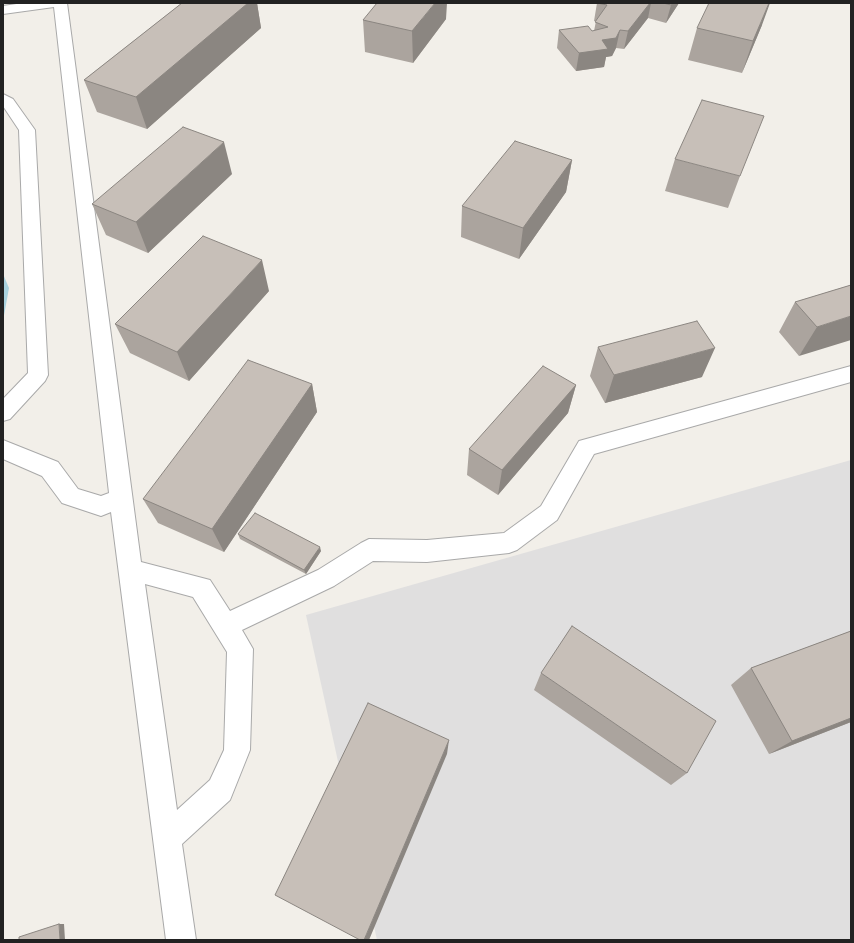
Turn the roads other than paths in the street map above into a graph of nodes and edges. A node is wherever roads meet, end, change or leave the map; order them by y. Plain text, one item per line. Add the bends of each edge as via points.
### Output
1 (53, 3) edge
2 (60, 3) edge
3 (3, 10) edge
4 (3, 99) edge
5 (851, 374) edge
6 (3, 413) edge
7 (3, 449) edge
8 (121, 499) junction
9 (131, 570) junction
10 (225, 626) junction
11 (167, 839) junction
12 (181, 940) edge

1 - 3 street
2 - 8 street
4 - 6 street via 8,102 27,130 38,375
5 - 10 street via 587,447 549,513 509,543 427,551 369,550 326,578
7 - 8 street via 50,469 70,496 101,506
8 - 9 street
9 - 10 street via 201,588
9 - 11 street
10 - 11 street via 240,649 237,750 220,790
11 - 12 street

